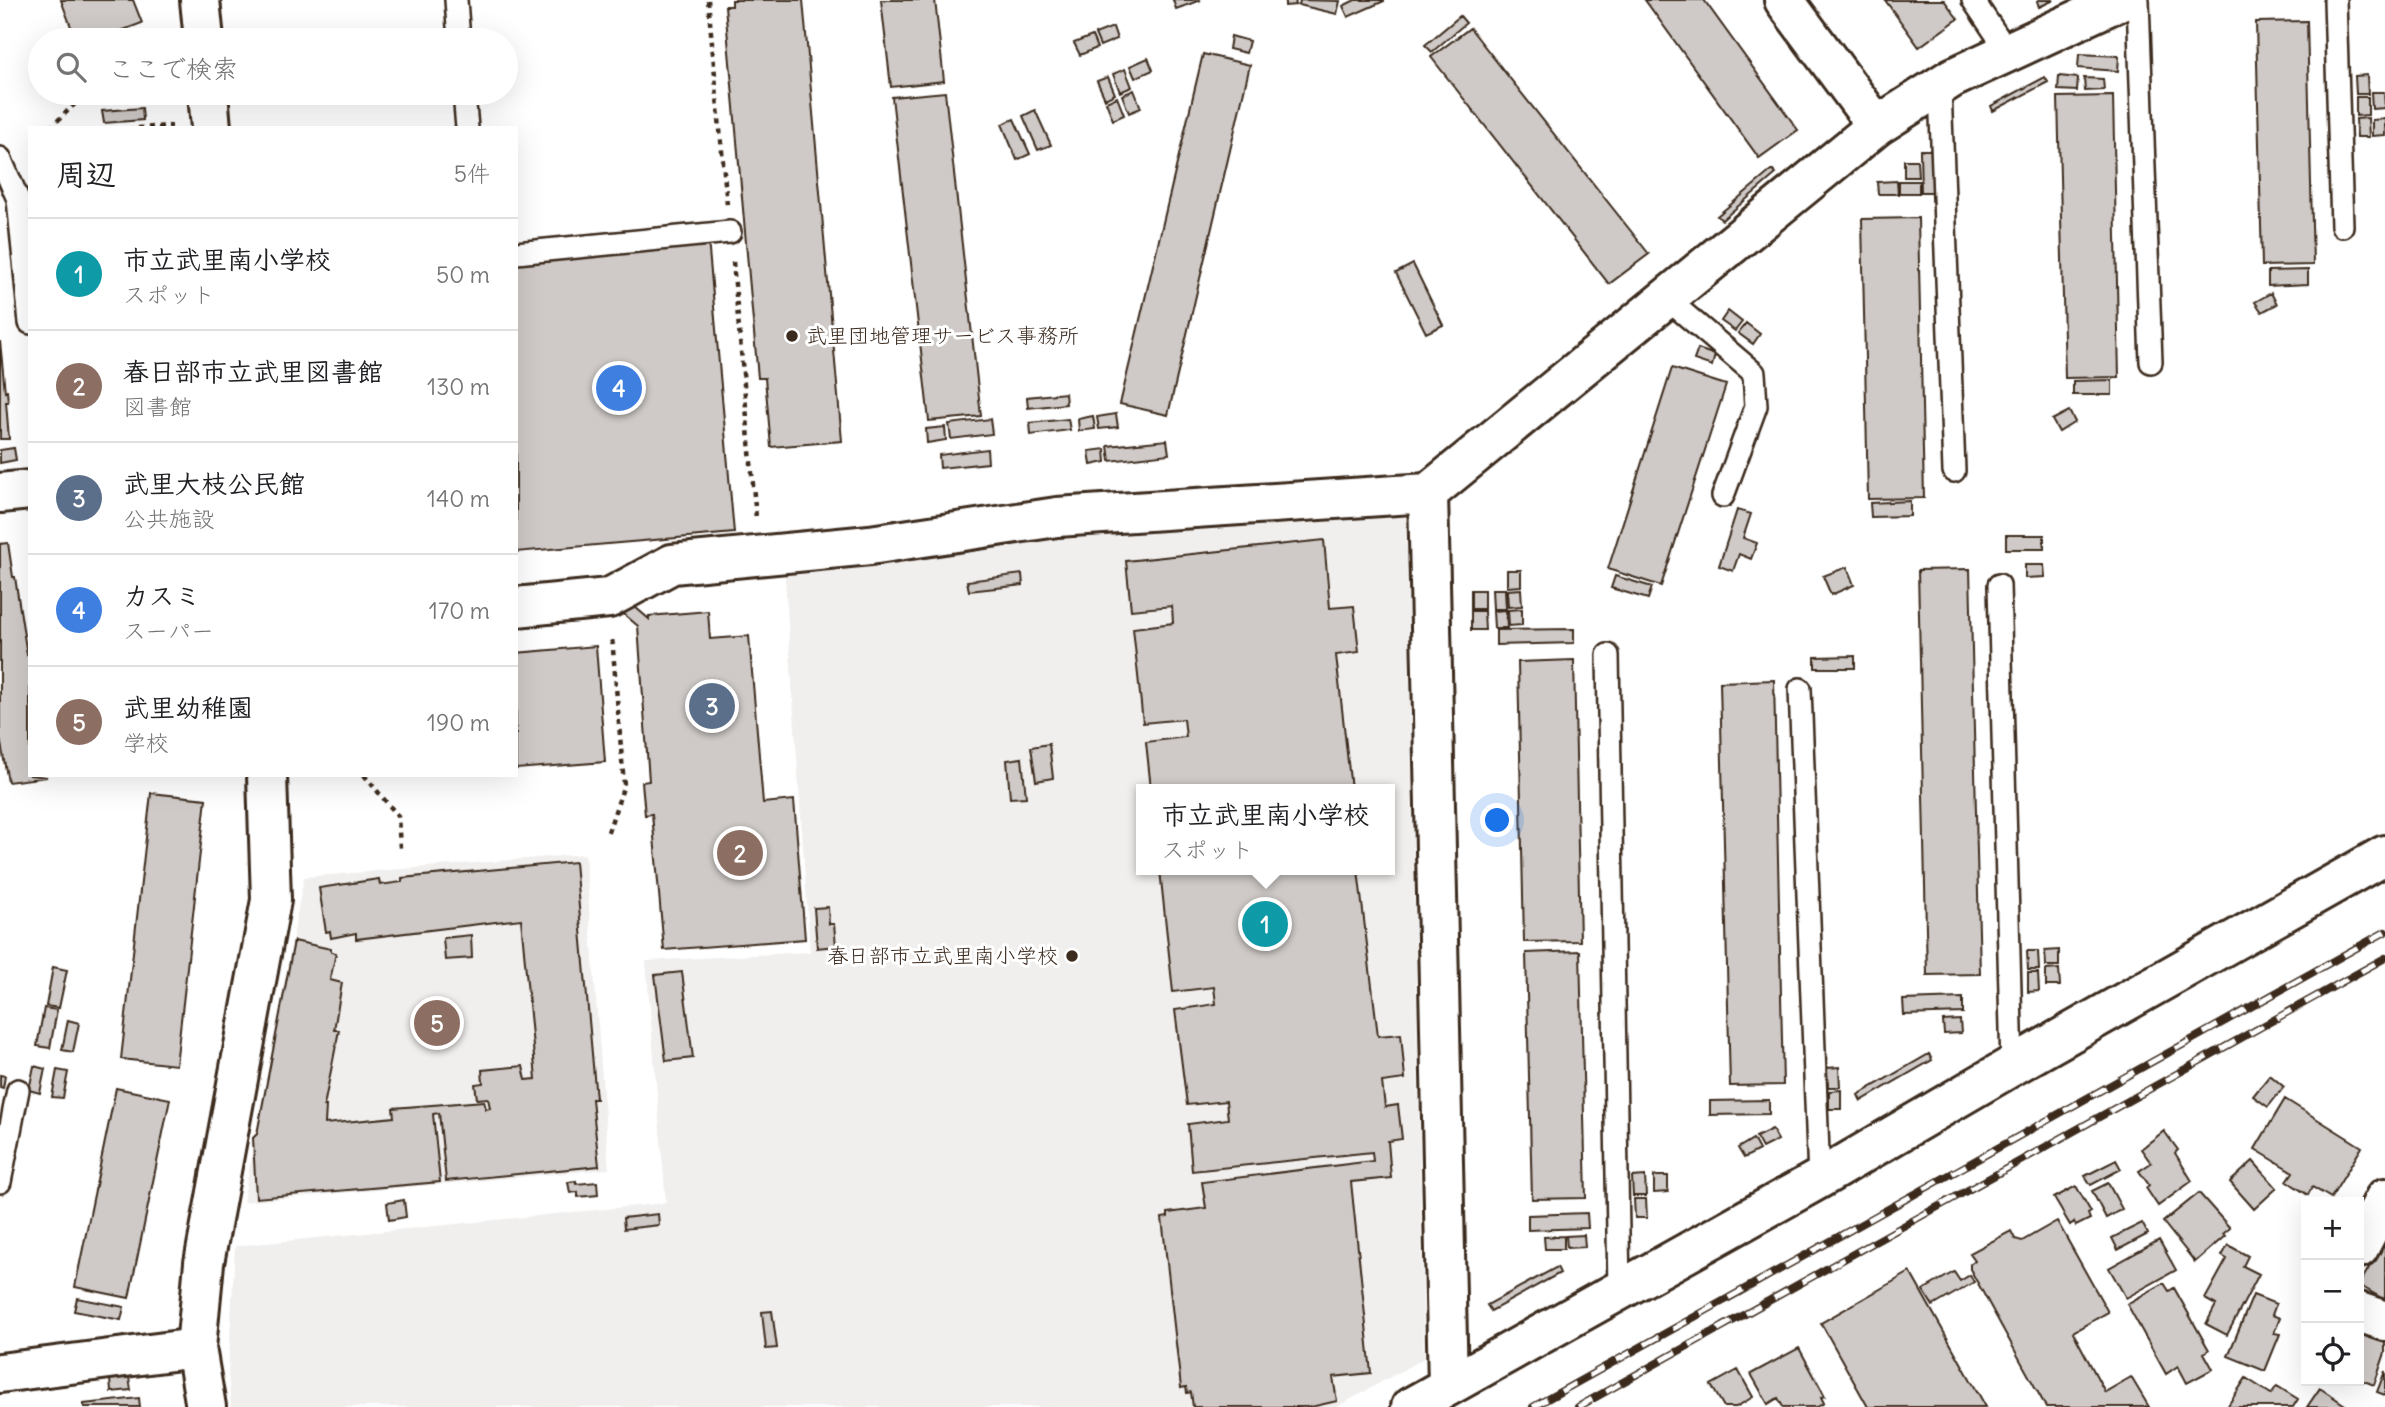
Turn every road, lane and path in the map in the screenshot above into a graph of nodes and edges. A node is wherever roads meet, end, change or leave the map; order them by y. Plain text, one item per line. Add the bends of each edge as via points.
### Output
1 (200, 0) edge
2 (456, 0) edge
3 (1784, 0) edge
4 (1973, 0) edge
5 (2122, 0) edge
6 (2138, 0) edge
7 (2335, 0) edge
8 (203, 28) edge
9 (459, 28) edge
10 (2008, 52) junction
11 (1940, 88) junction
12 (74, 105) edge
13 (204, 105) edge
14 (465, 105) edge
15 (52, 126) edge
16 (197, 126) edge
17 (467, 126) edge
18 (1877, 126) junction
19 (0, 158) edge
20 (2342, 226) dead end
21 (730, 232) dead end
22 (518, 253) edge
23 (1667, 299) junction
24 (28, 300) edge
25 (2151, 362) dead end
26 (1954, 471) dead end
27 (1428, 493) junction
28 (1723, 496) dead end
29 (1999, 585) dead end
30 (609, 597) junction
31 (518, 607) edge
32 (1608, 655) dead end
33 (1800, 689) dead end
34 (267, 777) edge
35 (366, 777) edge
36 (608, 832) dead end
37 (400, 848) dead end
38 (2385, 855) edge
39 (2012, 1066) junction
40 (18, 1090) dead end
41 (1819, 1179) junction
42 (0, 1182) edge
43 (2385, 1198) edge
44 (2364, 1238) edge
45 (1619, 1290) junction
46 (2364, 1314) edge
47 (2385, 1321) edge
48 (196, 1348) junction
49 (0, 1373) edge
50 (1448, 1386) junction
51 (206, 1407) edge
52 (1411, 1407) edge

1 - 8 street
2 - 9 lane
3 - 18 street
4 - 10 lane
5 - 10 street
6 - 25 lane
7 - 20 lane
10 - 11 street
11 - 18 street
11 - 26 lane
12 - 15 path
13 - 16 street
14 - 17 lane
18 - 23 street
19 - 24 lane via 19,199
21 - 22 lane
23 - 27 street
23 - 28 lane via 1754,373 1756,406
27 - 30 street via 1057,517 870,545 672,564
27 - 50 street
29 - 39 lane
30 - 31 street
30 - 36 path via 624,785
32 - 45 lane
33 - 41 lane
34 - 48 street via 271,900 204,1263
35 - 37 path via 398,816
38 - 39 street
39 - 41 street
40 - 42 lane
41 - 45 street
43 - 44 street
45 - 50 street
46 - 47 street
48 - 49 street
48 - 51 street
50 - 52 street

